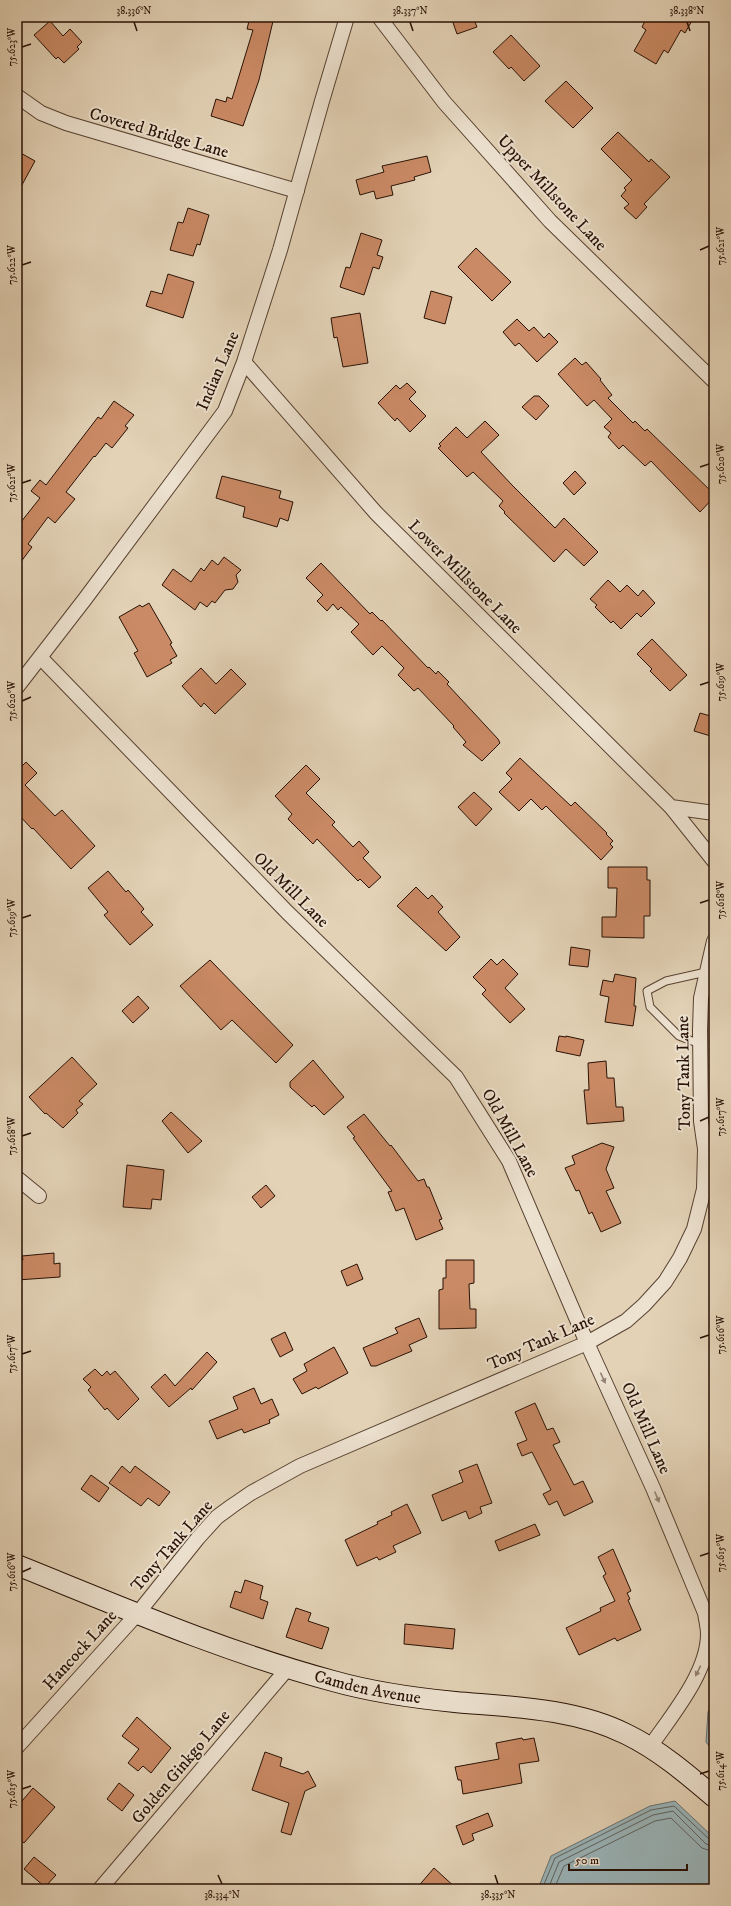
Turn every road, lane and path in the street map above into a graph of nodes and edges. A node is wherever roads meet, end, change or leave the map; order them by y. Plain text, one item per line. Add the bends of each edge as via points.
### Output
1 (347, 17) edge
2 (379, 17) edge
3 (17, 96) edge
4 (297, 191) junction
5 (244, 362) junction
6 (714, 381) edge
7 (40, 657) junction
8 (17, 687) edge
9 (671, 807) junction
10 (714, 813) edge
11 (714, 861) edge
12 (714, 941) edge
13 (706, 972) junction
14 (700, 1044) junction
15 (17, 1178) edge
16 (39, 1196) dead end
17 (587, 1343) junction
18 (17, 1565) edge
19 (138, 1613) junction
20 (288, 1668) junction
21 (17, 1746) edge
22 (650, 1747) junction
23 (714, 1797) edge
24 (100, 1889) edge

1 - 4 street, Indian Lane
2 - 6 street, Upper Millstone Lane via 444,102 550,221
3 - 4 street, Covered Bridge Lane via 41,113 66,124
4 - 5 street, Indian Lane
5 - 7 street, Indian Lane via 224,411
5 - 9 street, Lower Millstone Lane via 376,513
7 - 8 street, Indian Lane
7 - 17 street, Old Mill Lane via 287,912 456,1077 509,1161
9 - 10 street
9 - 11 street, Lower Millstone Lane
12 - 13 street, Tony Tank Lane
13 - 14 street, Tony Tank Lane via 701,998
13 - 14 lane via 666,981 647,991 650,1007 679,1036
14 - 17 street, Tony Tank Lane via 701,1120 705,1149 704,1188 694,1229 665,1282 644,1306 626,1321
15 - 16 street
17 - 19 street, Tony Tank Lane via 300,1466 251,1493 217,1517
17 -> 22 street, Old Mill Lane via 631,1438 705,1613 708,1635 704,1658 686,1694
18 - 19 street, Camden Avenue
19 - 20 street, Camden Avenue via 226,1648
19 - 21 street, Hancock Lane
20 - 22 street, Camden Avenue via 376,1691 452,1702 547,1711 600,1724 625,1733
20 - 24 street, Golden Ginkgo Lane
22 - 23 street, Camden Avenue

